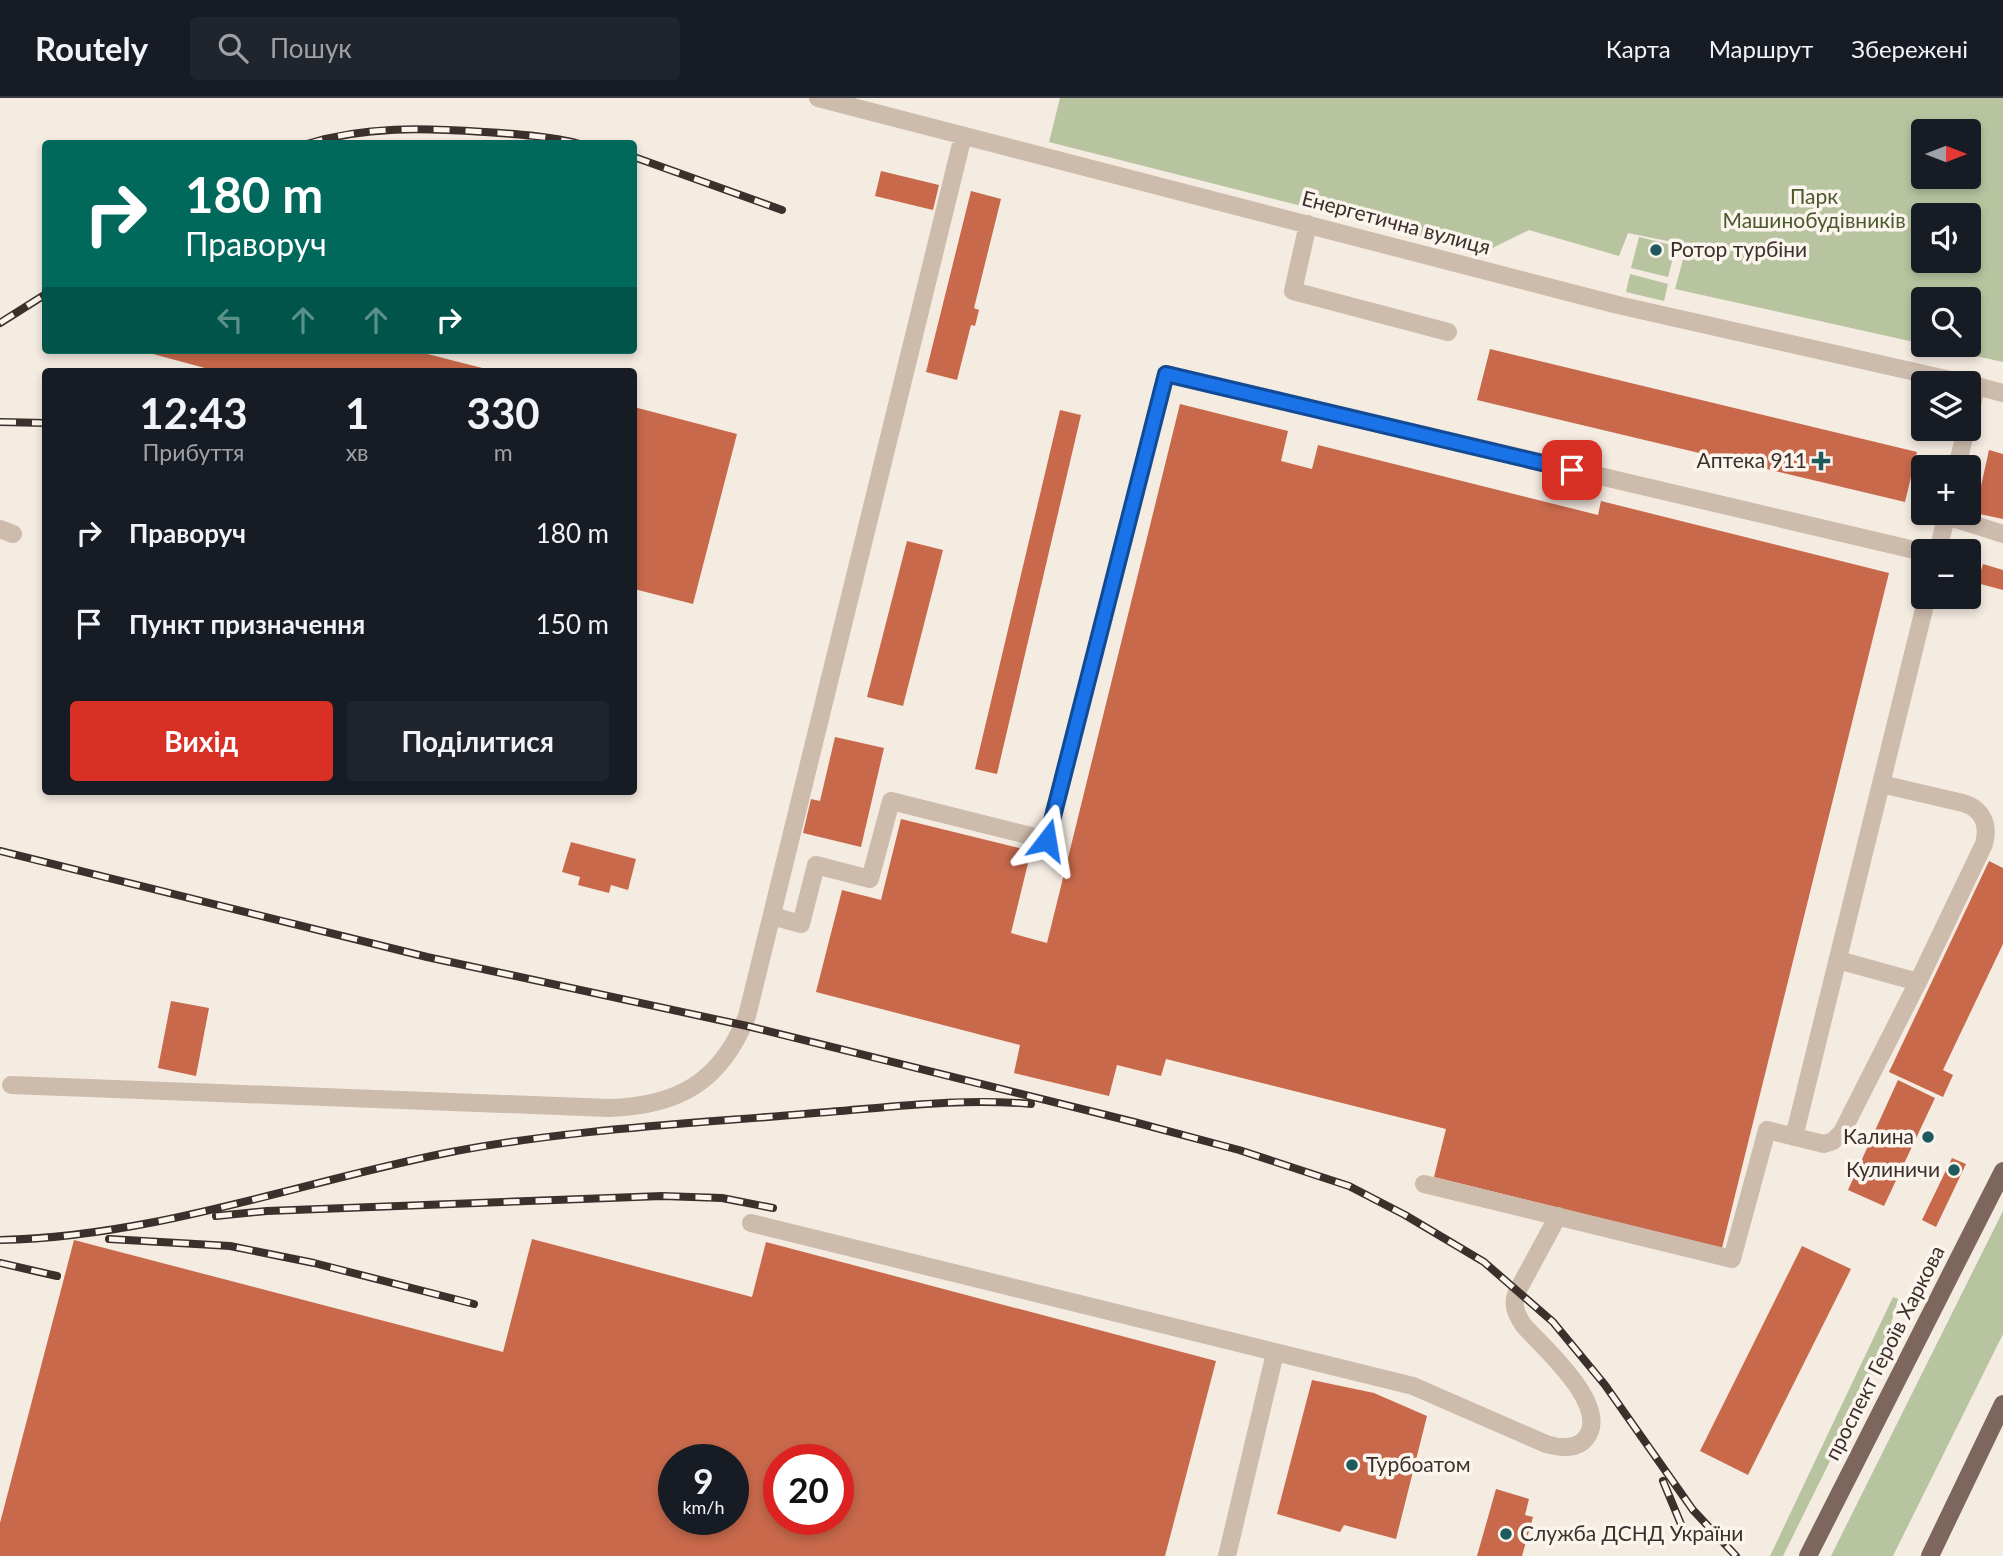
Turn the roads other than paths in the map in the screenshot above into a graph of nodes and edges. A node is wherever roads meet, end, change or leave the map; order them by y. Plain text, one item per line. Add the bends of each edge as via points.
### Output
1 (818, 98) edge
2 (963, 135) junction
3 (1308, 224) junction
4 (1448, 332) dead end
5 (1911, 372) edge
6 (1981, 388) edge
7 (2003, 393) edge
8 (1977, 525) edge
9 (2003, 534) edge
10 (1911, 549) edge
11 (1924, 609) edge
12 (1881, 784) junction
13 (772, 916) junction
14 (1838, 960) junction
15 (1918, 982) junction
16 (10, 1085) dead end
17 (1794, 1137) junction
18 (2003, 1171) edge
19 (1424, 1184) dead end
20 (1558, 1216) junction
21 (751, 1223) dead end
22 (1275, 1353) junction
23 (2003, 1404) edge
24 (1930, 1553) edge
25 (1227, 1556) edge
26 (1808, 1556) edge

1 - 2 street, Енергетична вулиця
2 - 3 street, Енергетична вулиця
2 - 13 street
3 - 4 street via 1293,291
3 - 5 street, Енергетична вулиця via 1618,305
6 - 7 street, Енергетична вулиця
8 - 9 street
10 - 13 street via 1166,374 1047,840 891,802 870,879 816,865 801,924
11 - 12 street
12 - 14 street
12 - 15 street via 1969,805 1980,812 1986,825 1981,852
13 - 16 street via 747,1016 733,1048 693,1088 655,1103 609,1108
14 - 15 street
14 - 17 street
15 - 17 street via 1842,1132 1824,1144
17 - 20 street via 1767,1130 1732,1259
18 - 26 main road, проспект Героїв Харкова
19 - 20 street
20 - 22 street via 1514,1302 1524,1326 1584,1395 1590,1430 1579,1444 1546,1444 1412,1387
21 - 22 street
22 - 25 street
23 - 24 main road

